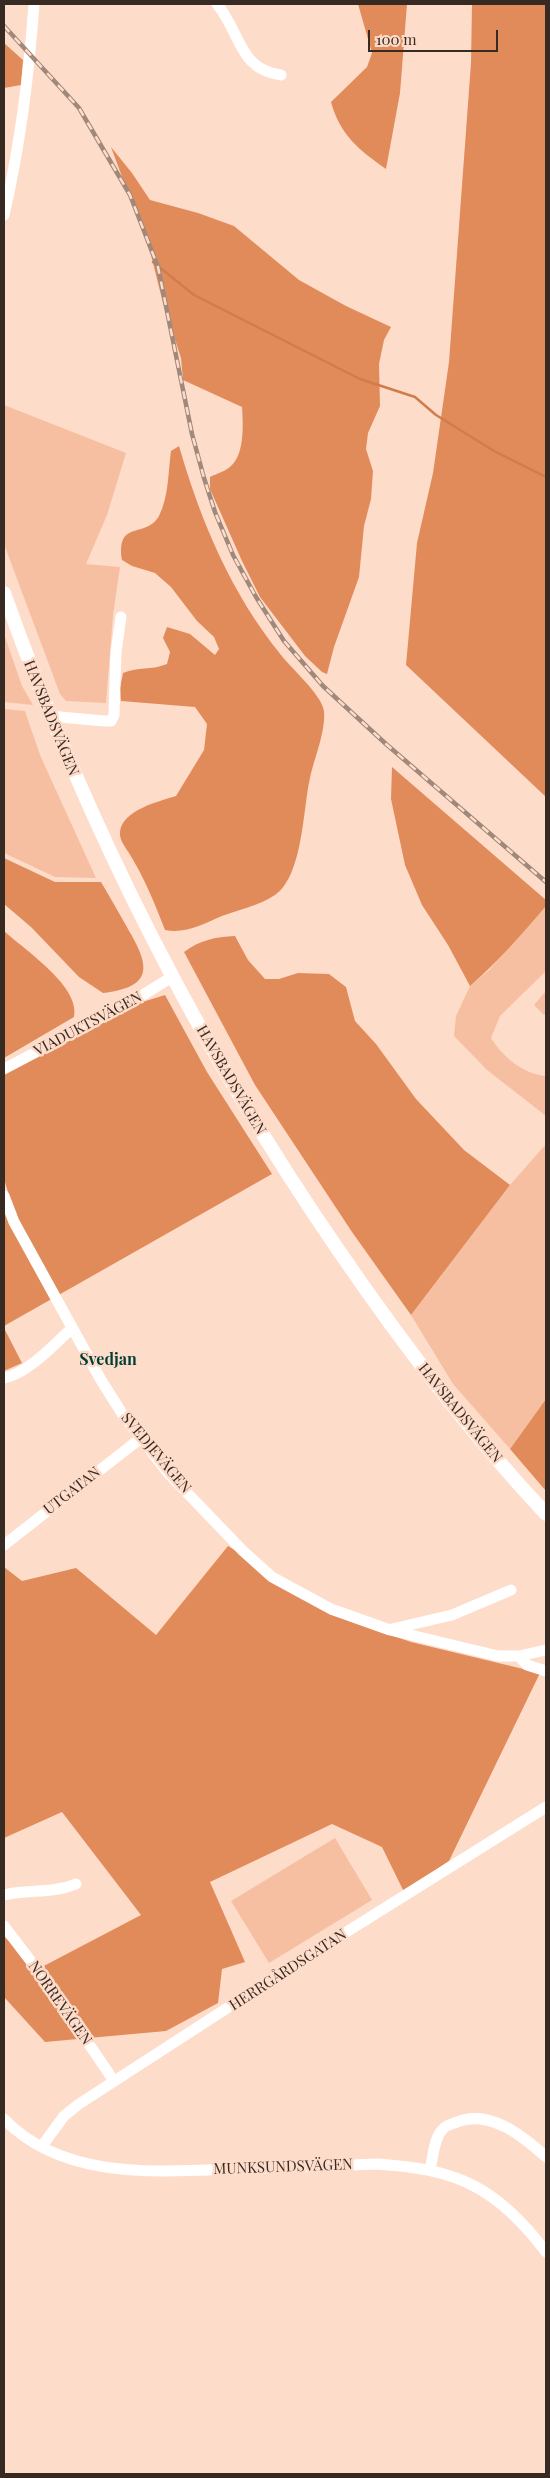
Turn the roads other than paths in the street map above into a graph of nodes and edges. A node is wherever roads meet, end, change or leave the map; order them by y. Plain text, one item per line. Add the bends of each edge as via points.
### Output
1 (34, 4) edge
2 (217, 4) edge
3 (281, 75) dead end
4 (4, 215) edge
5 (4, 594) edge
6 (121, 616) dead end
7 (50, 716) junction
8 (172, 977) junction
9 (4, 1069) edge
10 (4, 1197) edge
11 (72, 1328) junction
12 (4, 1378) edge
13 (141, 1438) junction
14 (546, 1514) edge
15 (4, 1545) edge
16 (511, 1590) dead end
17 (390, 1630) junction
18 (546, 1650) edge
19 (518, 1656) junction
20 (546, 1671) edge
21 (546, 1807) edge
22 (76, 1884) dead end
23 (4, 1895) edge
24 (4, 1926) edge
25 (114, 2081) junction
26 (4, 2119) edge
27 (42, 2146) junction
28 (546, 2157) edge
29 (430, 2170) junction
30 (546, 2252) edge

1 - 4 street via 24,111
2 - 3 street via 232,24 251,63 261,71
5 - 7 main road, HAVSBADSVÄGEN
6 - 7 street via 114,715 104,722
7 - 8 main road, HAVSBADSVÄGEN via 98,830
8 - 9 street, VIADUKTSVÄGEN
8 - 14 main road, HAVSBADSVÄGEN via 254,1122 373,1302 460,1414
10 - 11 street, SVEDJEVÄGEN via 14,1222
11 - 12 street via 25,1368
11 - 13 street, SVEDJEVÄGEN via 101,1380
13 - 15 street, UTGATAN
13 - 17 street, SVEDJEVÄGEN via 168,1473 272,1577 331,1609
16 - 17 street via 452,1615
17 - 19 street, SVEDJEVÄGEN via 498,1656
18 - 19 street, SVEDJEVÄGEN
19 - 20 street, SVEDJEVÄGEN via 527,1665
21 - 25 street, HERRGÅRDSGATAN
22 - 23 street via 52,1892 26,1891
24 - 25 street, NORREVÄGEN via 46,1980
25 - 27 street, HERRGÅRDSGATAN via 64,2116
26 - 27 street, MUNKSUNDSVÄGEN
27 - 29 street, MUNKSUNDSVÄGEN via 96,2166 137,2171 377,2164
28 - 29 street via 509,2129 489,2119 474,2117 444,2127
29 - 30 street, MUNKSUNDSVÄGEN via 466,2181 491,2196 516,2215

